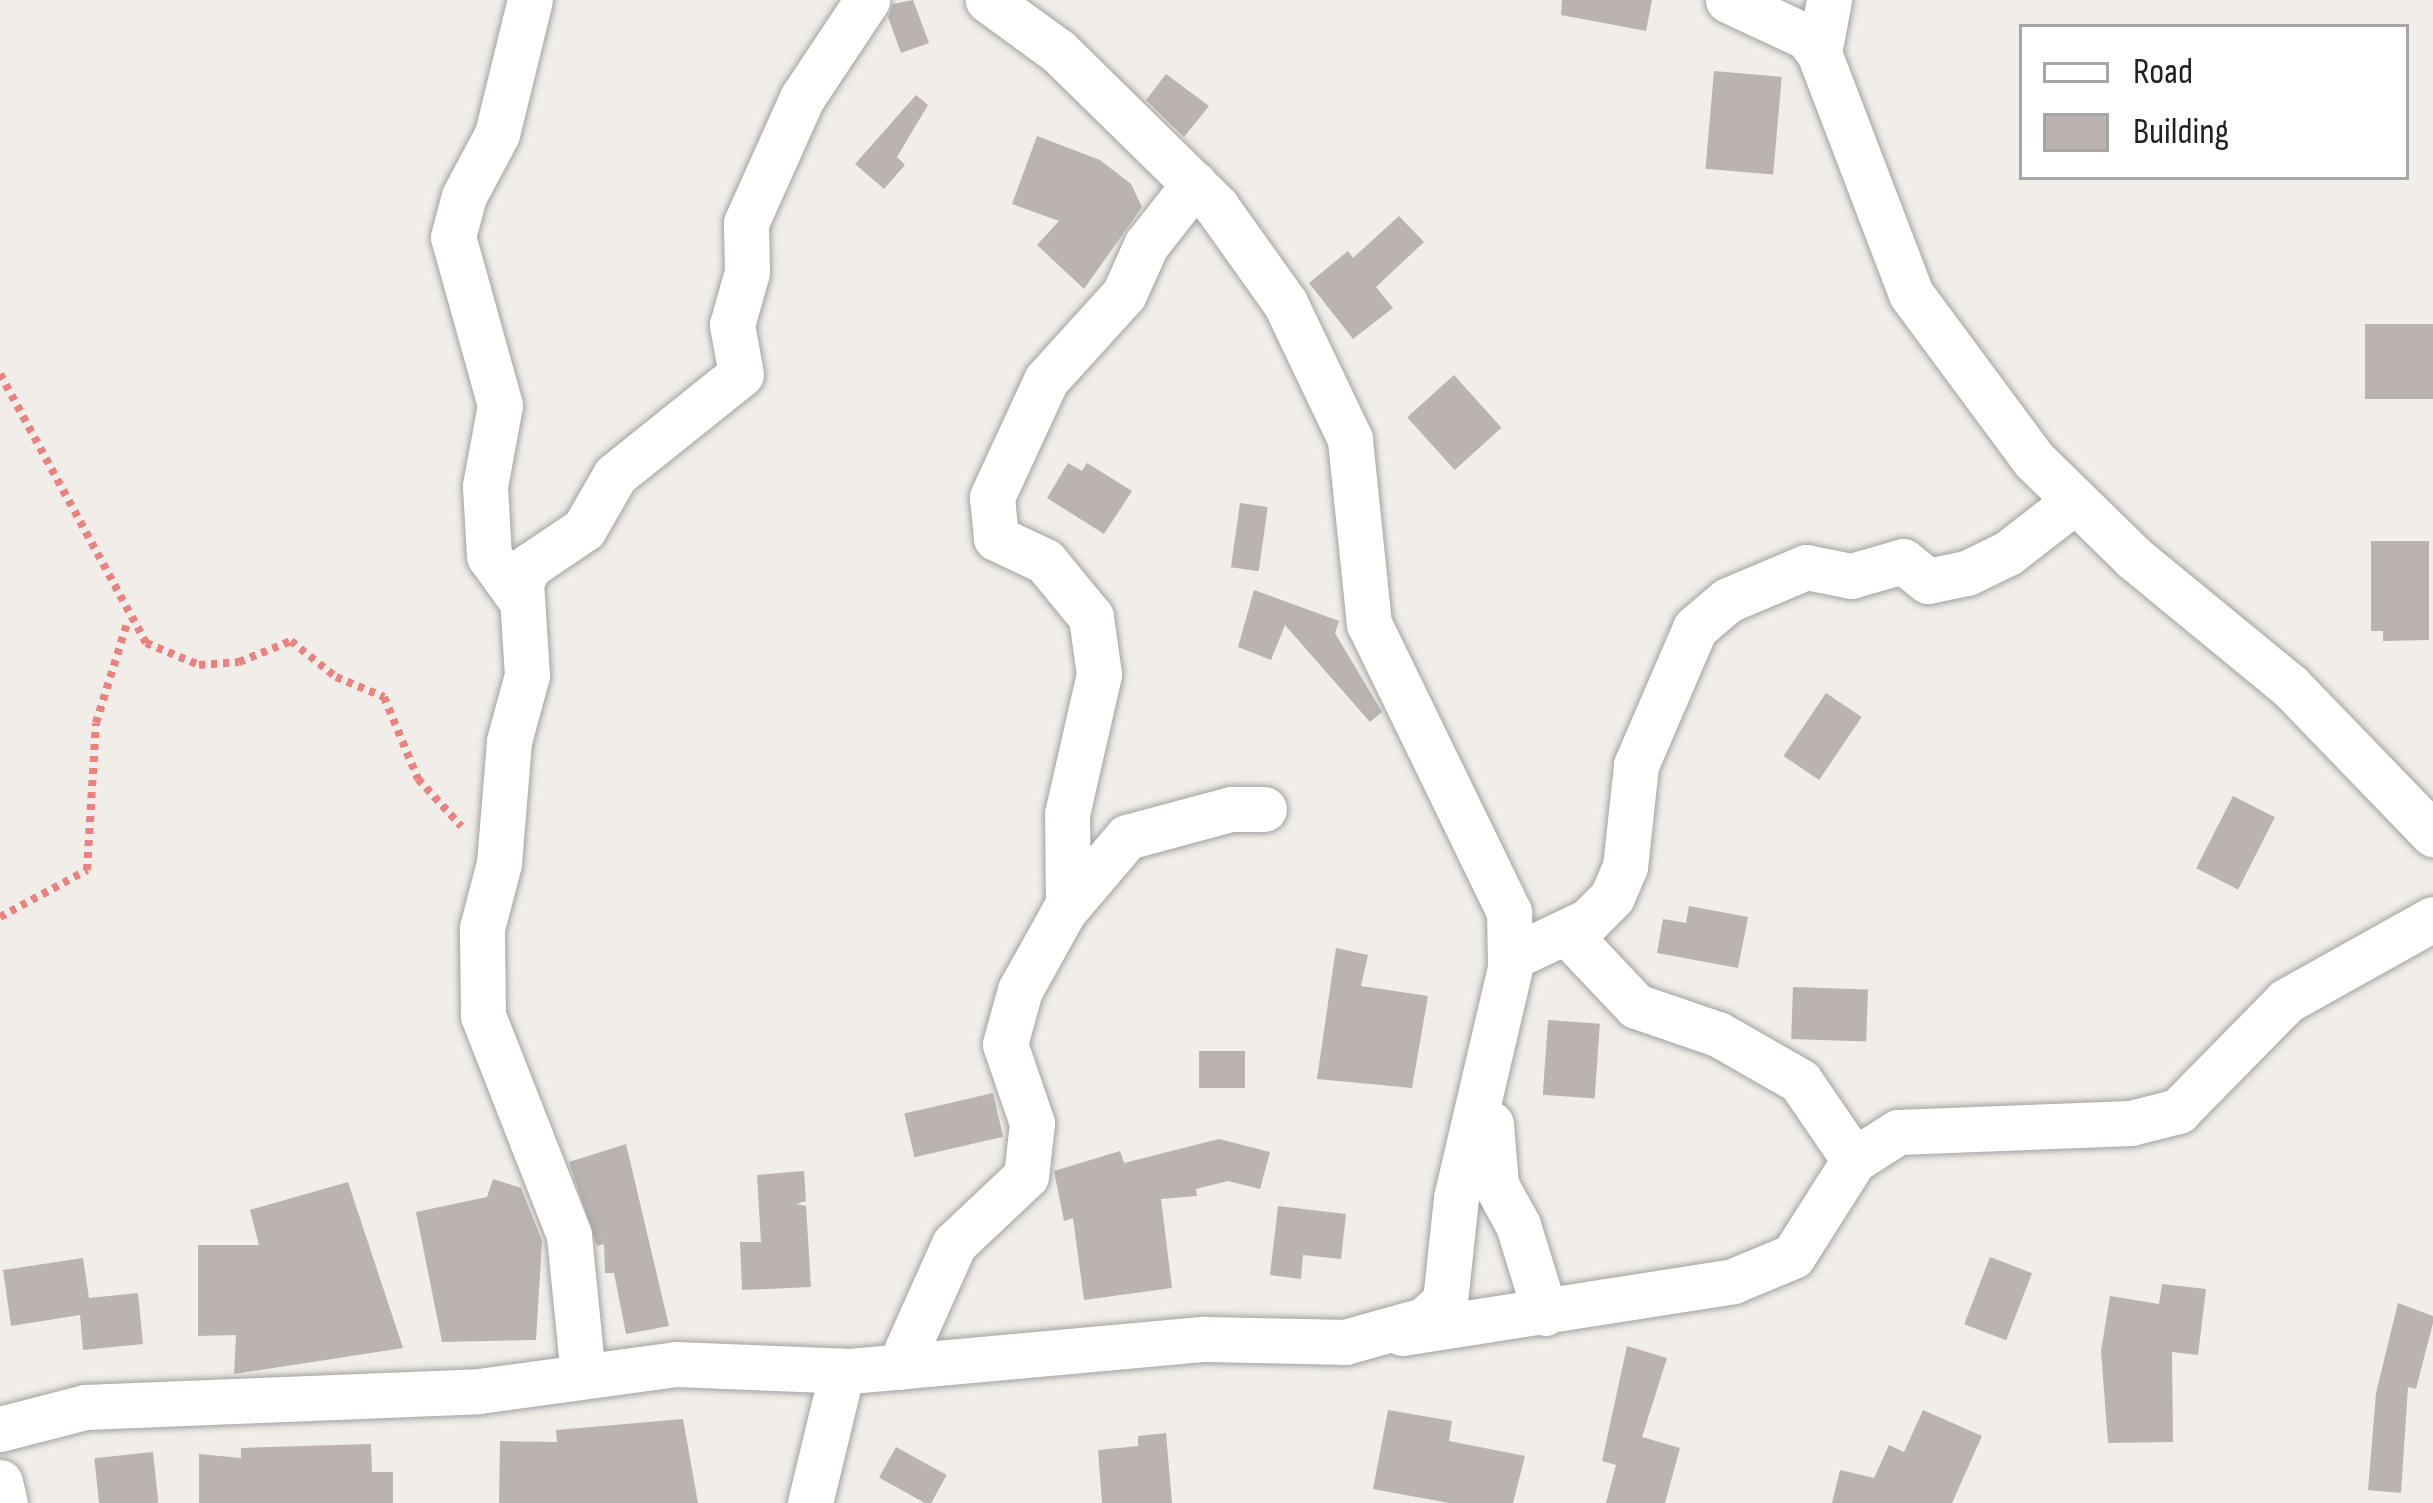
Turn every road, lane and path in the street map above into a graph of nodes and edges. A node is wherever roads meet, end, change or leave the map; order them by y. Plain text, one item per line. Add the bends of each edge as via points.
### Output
1 (530, 0) edge
2 (867, 0) edge
3 (988, 0) edge
4 (1728, 0) edge
5 (1829, 0) edge
6 (1819, 53) junction
7 (1194, 184) junction
8 (0, 374) edge
9 (2075, 501) junction
10 (518, 596) junction
11 (128, 620) junction
12 (1264, 809) dead end
13 (2433, 834) edge
14 (495, 877) junction
15 (1068, 905) junction
16 (0, 917) edge
17 (2433, 919) edge
18 (1567, 933) junction
19 (1510, 958) junction
20 (1479, 1112) junction
21 (1854, 1160) junction
22 (1545, 1313) junction
23 (1386, 1335) junction
24 (899, 1366) junction
25 (842, 1371) junction
26 (583, 1376) junction
27 (0, 1429) edge
28 (0, 1482) edge
29 (5, 1503) edge
30 (810, 1503) edge

1 - 10 street via 497,134 453,237 500,405 485,486 489,556
2 - 10 street via 802,98 750,210 747,272 732,325 741,374 714,404 675,424 616,475 584,529 529,566
3 - 7 street via 1058,51
4 - 6 street via 1807,38
5 - 6 street
6 - 9 street via 1925,321
7 - 15 street via 1146,244 1104,320 1046,380 992,496 996,538 1045,562 1091,617 1099,674 1067,814
7 - 19 street via 1285,303 1327,379 1350,439 1369,625 1506,897
8 - 11 path
9 - 13 street via 2290,686
9 - 18 street via 2008,553 1967,573 1928,581 1903,561 1851,576 1807,567 1745,590 1695,628 1636,766 1625,866 1612,897
10 - 14 street via 527,675 509,741
11 - 14 path via 146,643 199,665 239,662 291,641 336,677 385,697 418,779
11 - 16 path via 96,723 87,870
12 - 15 street via 1231,809 1127,836
14 - 26 street via 482,928 483,1016 569,1235
15 - 24 street via 1020,990 1005,1043 1032,1124 1026,1176 955,1244
17 - 21 street via 2286,1001 2178,1111 2131,1123 1898,1132
18 - 19 street
18 - 21 street via 1636,1006 1718,1034 1800,1082
19 - 20 street
20 - 22 street via 1496,1137 1496,1185 1518,1225
20 - 23 street via 1456,1198 1445,1301
21 - 22 street via 1793,1256 1733,1281
22 - 23 street
23 - 24 street via 1205,1339
24 - 25 street
25 - 26 street via 676,1364
25 - 30 street
26 - 27 street via 478,1390 85,1408
28 - 29 street

